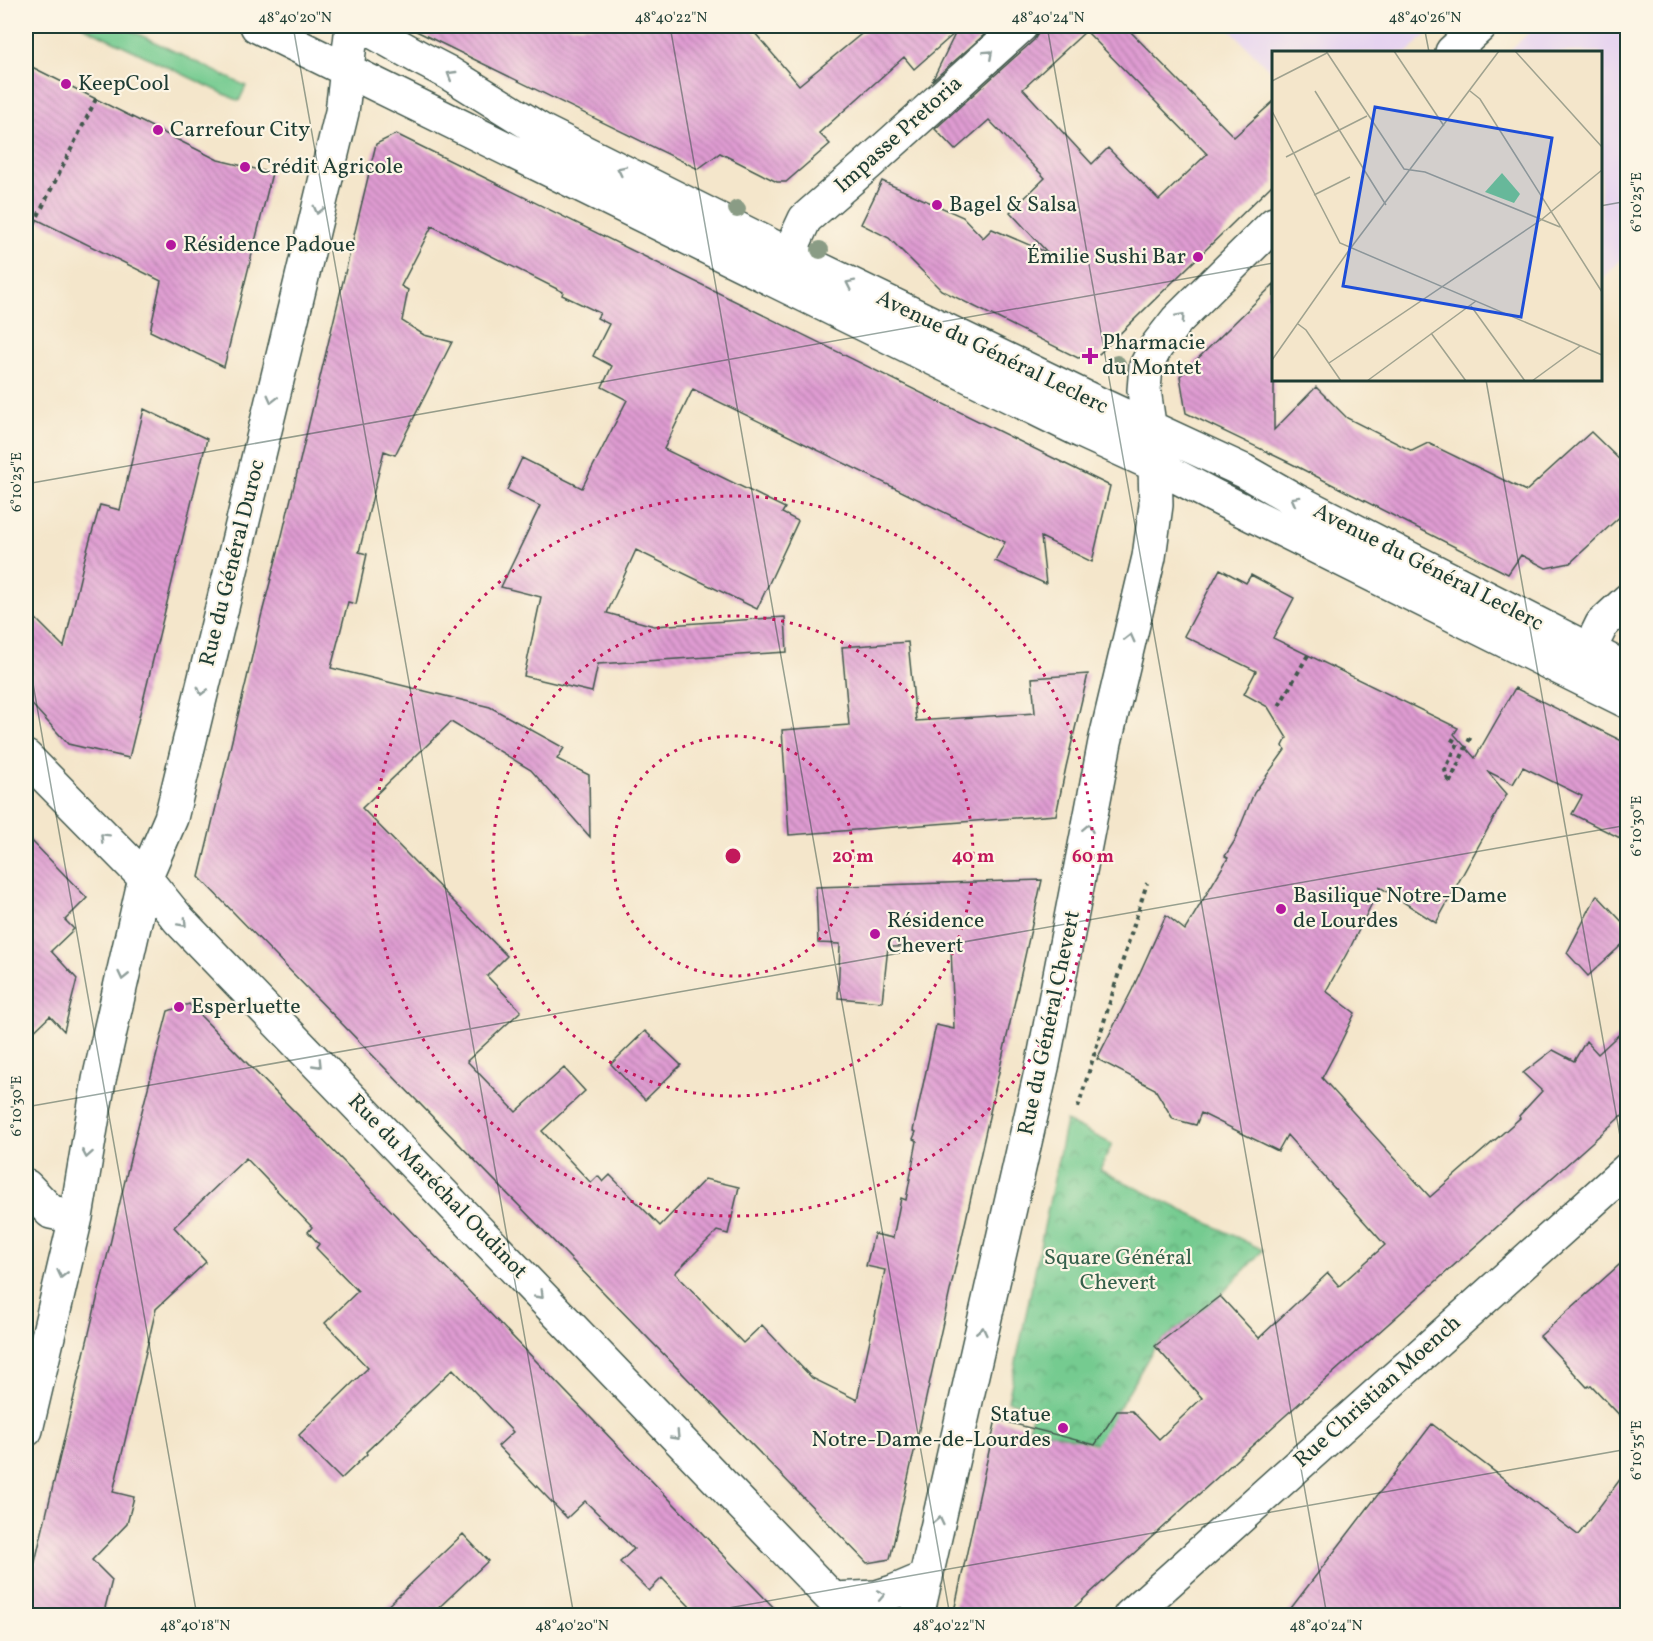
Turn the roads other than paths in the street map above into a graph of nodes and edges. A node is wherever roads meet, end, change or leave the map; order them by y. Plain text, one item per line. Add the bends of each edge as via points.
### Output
1 (257, 26) edge
2 (352, 26) edge
3 (363, 26) edge
4 (1021, 26) edge
5 (1480, 26) edge
6 (1453, 51) edge
7 (347, 69) junction
8 (1272, 226) edge
9 (782, 267) junction
10 (1149, 427) junction
11 (1155, 465) junction
12 (1628, 600) edge
13 (1582, 663) junction
14 (1628, 669) edge
15 (1628, 702) edge
16 (26, 757) edge
17 (145, 878) junction
18 (1628, 1169) edge
19 (26, 1186) edge
20 (76, 1217) junction
21 (26, 1430) edge
22 (926, 1578) junction
23 (841, 1607) edge
24 (917, 1616) edge
25 (1130, 1616) edge

1 - 7 street
2 - 7 street, Rue du Général Duroc
9 -> 3 street, Avenue du Général Leclerc
9 -> 4 street, Impasse Pretoria via 805,219
5 - 6 street
7 - 9 street
7 -> 17 street, Rue du Général Duroc via 342,112 171,818
10 -> 8 street, Rue du Général Chevert via 1144,390 1146,366 1156,346
10 -> 9 street, Avenue du Général Leclerc
9 - 11 street via 1077,429
10 - 11 street, Rue du Général Chevert
13 -> 10 street, Avenue du Général Leclerc via 1244,471
11 - 13 street via 1214,496
22 -> 11 street, Rue du Général Chevert via 1043,1063 1105,742 1149,557 1156,505
12 - 13 street via 1602,624
13 - 14 street, Avenue du Général Leclerc
13 - 15 street
17 -> 16 street, Rue du Maréchal Oudinot
17 -> 20 street, Rue du Général Duroc via 97,1096
17 -> 23 street, Rue du Maréchal Oudinot via 179,920
18 - 25 street, Rue Christian Moench
19 - 20 street via 51,1212
20 -> 21 street, Rue du Général Duroc
23 -> 22 street via 893,1593
22 - 24 street, Rue du Général Chevert

